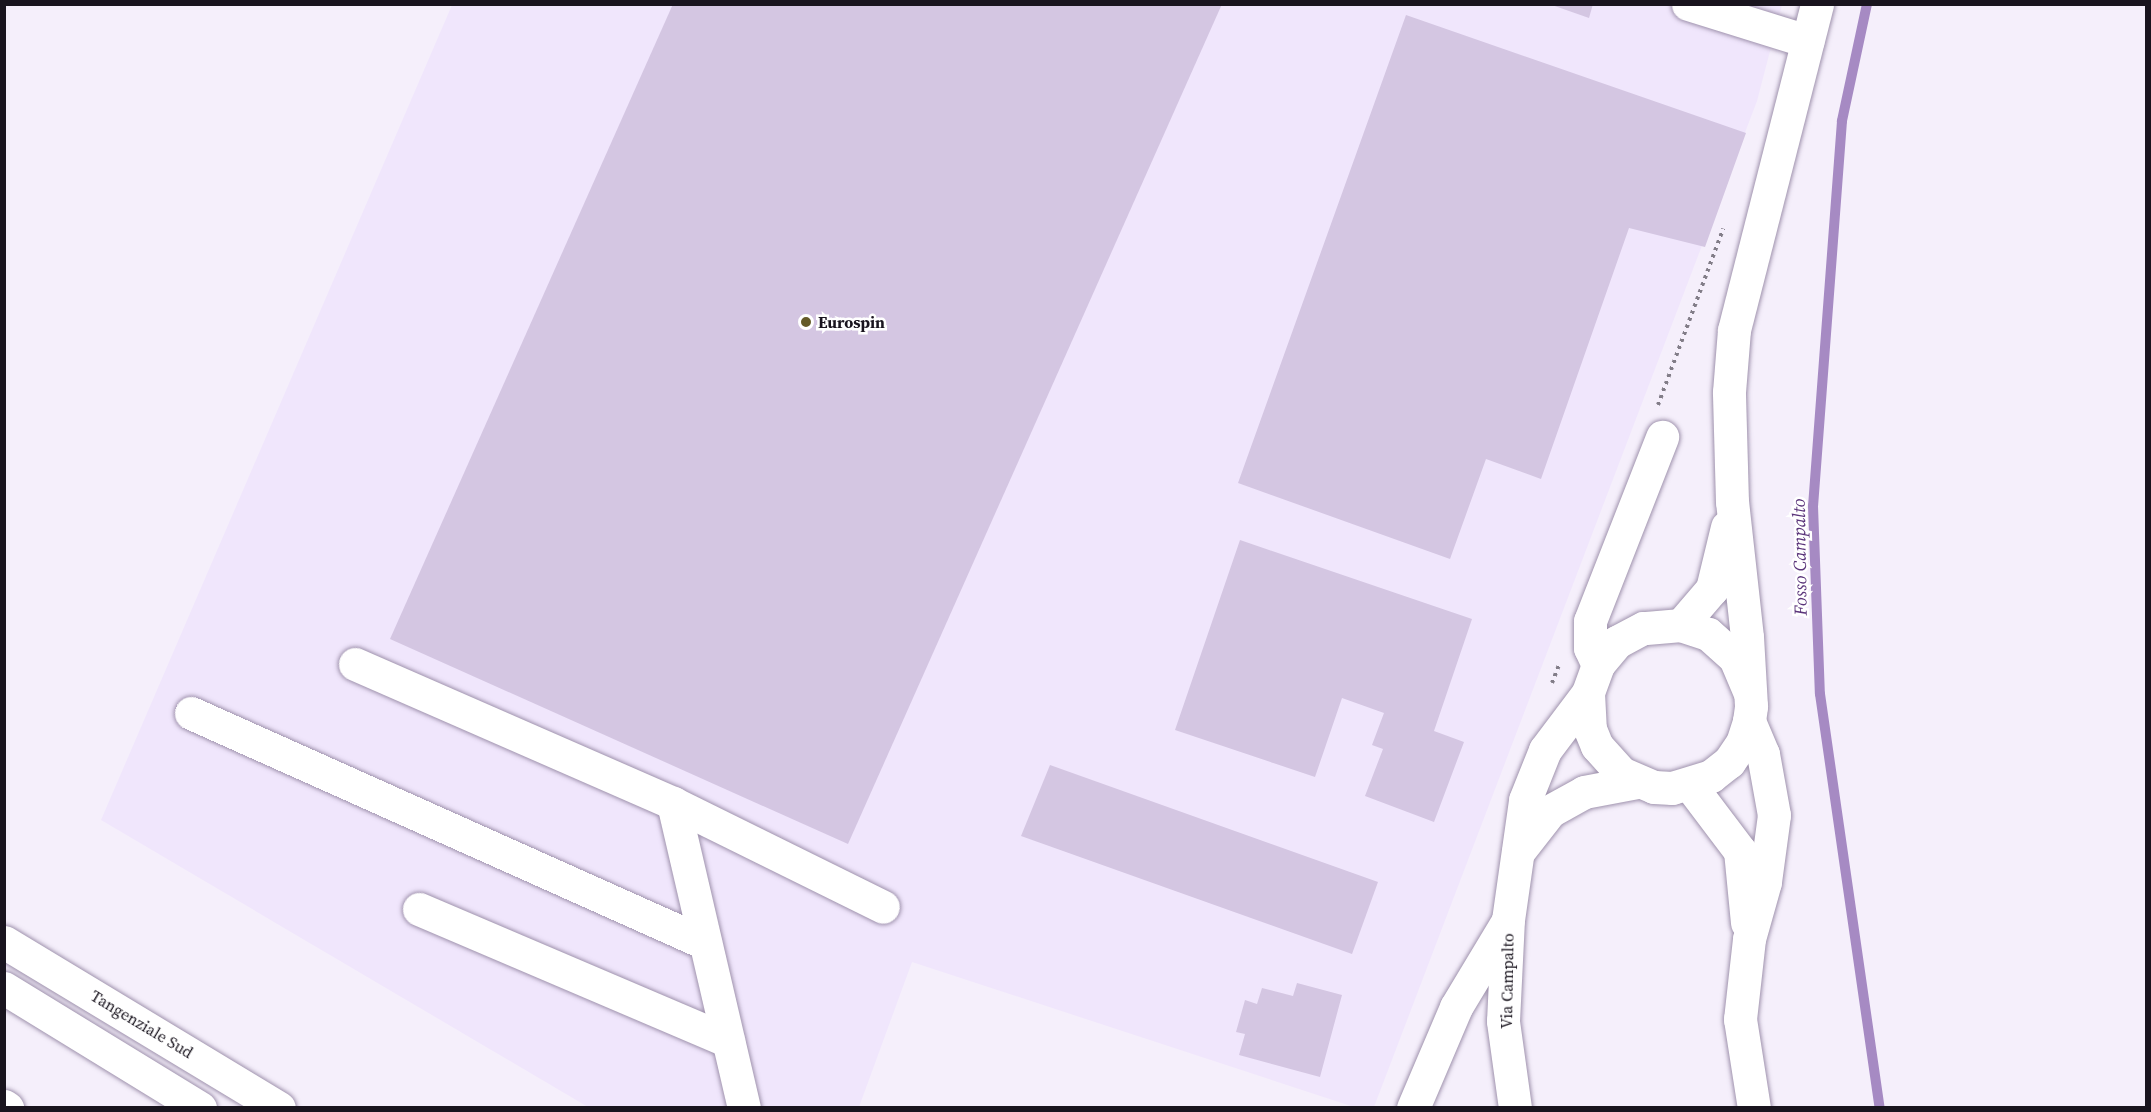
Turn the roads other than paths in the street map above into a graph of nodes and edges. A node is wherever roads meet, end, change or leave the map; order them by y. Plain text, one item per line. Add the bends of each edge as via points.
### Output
1 (1688, 4) edge
2 (1817, 4) edge
3 (1808, 41) junction
4 (1662, 437) dead end
5 (1732, 502) junction
6 (1681, 625) junction
7 (355, 664) dead end
8 (1593, 679) junction
9 (1749, 706) junction
10 (191, 713) dead end
11 (1637, 782) junction
12 (1690, 785) junction
13 (673, 803) junction
14 (1516, 854) junction
15 (883, 907) dead end
16 (419, 909) dead end
17 (1508, 920) junction
18 (1749, 939) junction
19 (4, 942) edge
20 (705, 943) junction
21 (4, 988) edge
22 (728, 1041) junction
23 (200, 1107) edge
24 (279, 1107) edge
25 (744, 1107) edge
26 (1413, 1107) edge
27 (1515, 1107) edge
28 (1754, 1107) edge

1 - 3 main road
2 - 3 main road
3 - 5 main road via 1734,330 1729,392
4 - 8 main road via 1590,621
5 - 6 main road via 1712,590
5 - 9 main road
6 - 8 main road via 1662,625 1630,634
6 - 9 main road via 1723,645 1735,658
7 - 13 main road
8 - 11 main road via 1590,729 1597,746 1621,773
8 - 14 main road, Via Campalto via 1545,750 1525,800
9 - 12 main road via 1742,743 1729,762
9 - 18 main road via 1774,815 1765,882
10 - 20 main road
11 - 12 main road via 1663,788
11 - 14 main road via 1584,792 1550,811
12 - 18 main road via 1740,851
13 - 15 main road
13 - 20 main road
14 - 17 main road, Via Campalto
16 - 22 main road
17 - 26 main road via 1456,1006
17 - 27 main road, Via Campalto via 1503,1021
18 - 28 main road via 1740,1019
19 - 24 main road, Tangenziale Sud
20 - 22 main road
21 - 23 main road
22 - 25 main road

